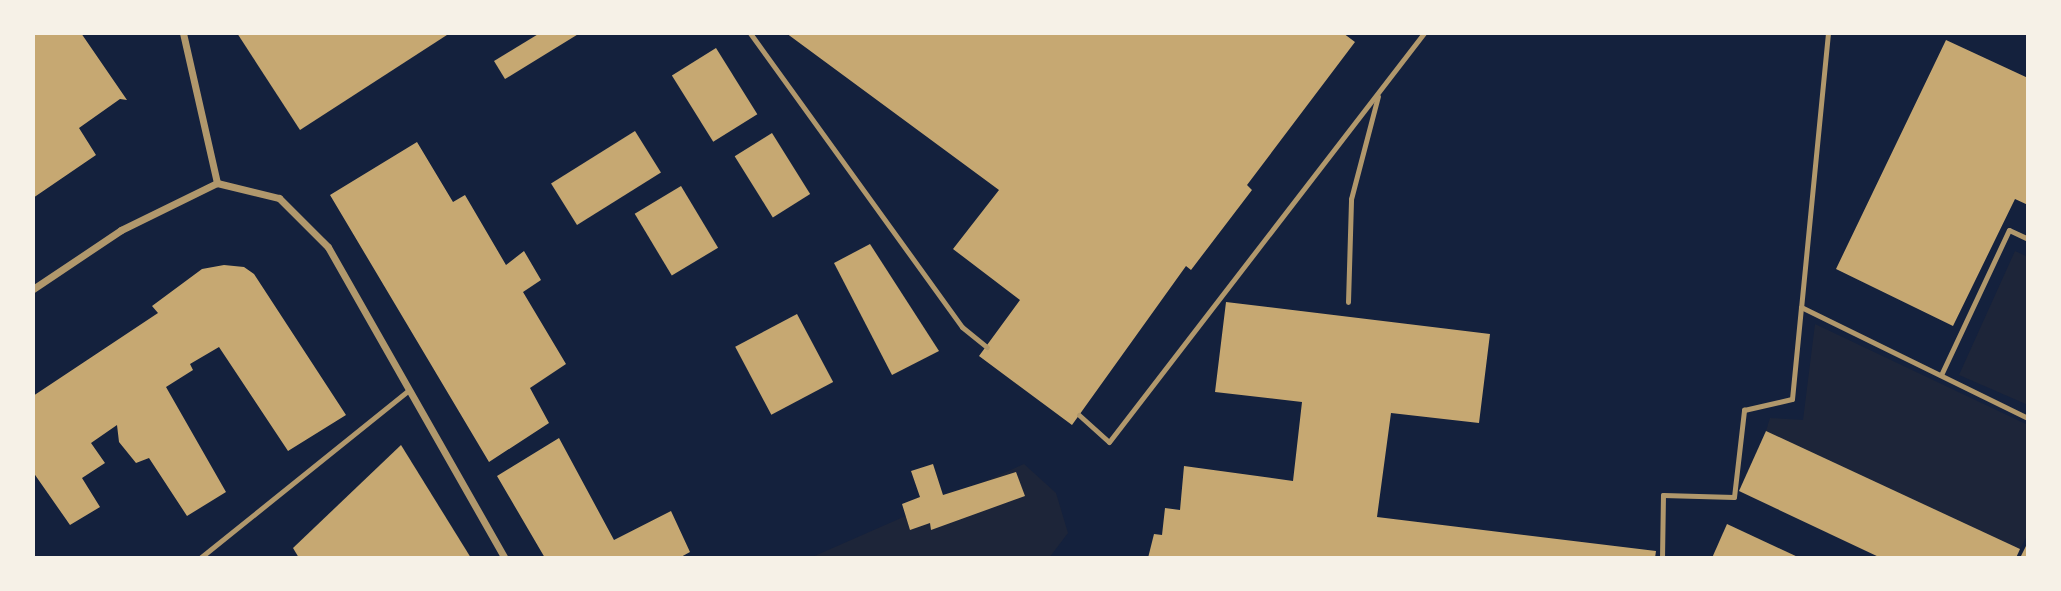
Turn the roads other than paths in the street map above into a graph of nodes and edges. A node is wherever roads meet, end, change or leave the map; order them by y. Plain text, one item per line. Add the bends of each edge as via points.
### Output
1 (183, 33) edge
2 (750, 33) edge
3 (1424, 33) edge
4 (1828, 33) edge
5 (1380, 89) junction
6 (217, 183) junction
7 (2028, 239) edge
8 (33, 289) edge
9 (1348, 302) dead end
10 (1801, 307) junction
11 (987, 346) dead end
12 (1941, 376) junction
13 (410, 390) junction
14 (1079, 415) dead end
15 (2028, 418) edge
16 (200, 558) edge
17 (505, 558) edge
18 (1662, 558) edge

1 - 6 street
2 - 11 lane via 962,327
3 - 5 lane
4 - 10 lane
5 - 9 lane via 1351,199
5 - 14 lane via 1109,442
6 - 8 street via 121,230
6 - 13 street via 279,198 328,247
7 - 12 lane via 2009,230
10 - 12 lane
10 - 18 lane via 1792,399 1744,410 1734,496 1662,495
12 - 15 lane
13 - 16 lane
13 - 17 street

